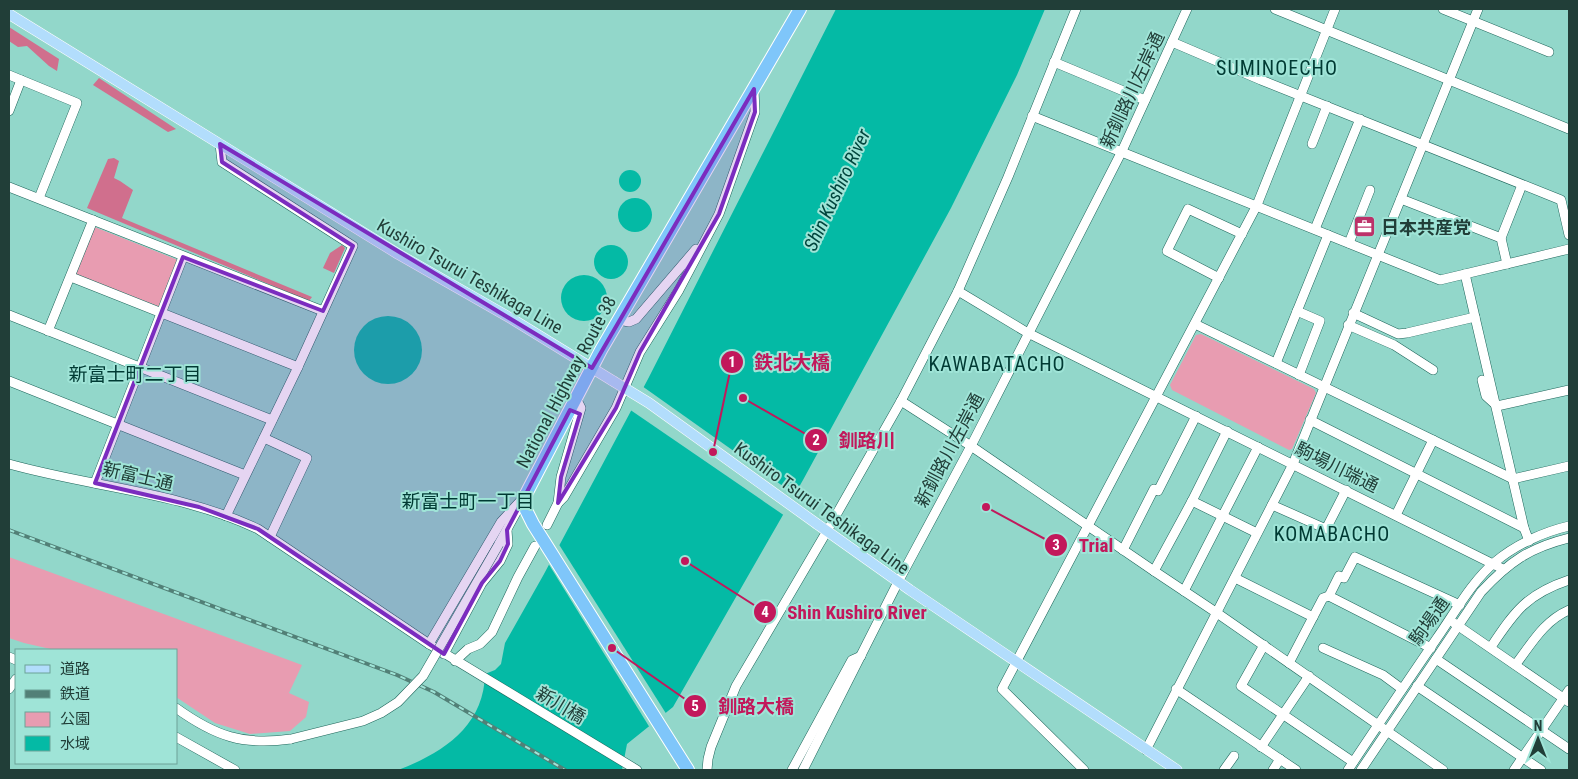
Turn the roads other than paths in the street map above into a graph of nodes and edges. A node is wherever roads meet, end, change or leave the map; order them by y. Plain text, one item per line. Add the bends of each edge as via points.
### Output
1 (800, 9) edge
2 (1076, 9) edge
3 (1186, 9) edge
4 (1275, 9) edge
5 (1335, 9) edge
6 (1443, 9) edge
7 (1478, 9) edge
8 (9, 14) edge
9 (1473, 22) junction
10 (1326, 30) junction
11 (1172, 42) junction
12 (1549, 52) dead end
13 (1054, 62) junction
14 (9, 75) edge
15 (21, 80) junction
16 (1449, 81) junction
17 (754, 89) junction
18 (1300, 95) junction
19 (1145, 100) junction
20 (1327, 106) junction
21 (9, 111) edge
22 (1032, 116) junction
23 (1360, 119) junction
24 (1569, 129) edge
25 (220, 144) junction
26 (1312, 144) dead end
27 (1423, 145) junction
28 (1122, 151) junction
29 (1522, 185) junction
30 (9, 187) edge
31 (1370, 190) dead end
32 (39, 198) junction
33 (1401, 198) junction
34 (1257, 205) junction
35 (93, 220) junction
36 (1314, 229) junction
37 (1242, 234) junction
38 (1328, 235) junction
39 (1569, 235) edge
40 (706, 238) junction
41 (1501, 238) junction
42 (1349, 243) junction
43 (1569, 250) edge
44 (1377, 255) junction
45 (183, 257) junction
46 (1506, 264) junction
47 (1465, 274) junction
48 (71, 277) junction
49 (1219, 278) junction
50 (958, 291) junction
51 (323, 311) junction
52 (1297, 311) junction
53 (161, 312) junction
54 (1353, 314) junction
55 (9, 315) edge
56 (1475, 317) junction
57 (619, 320) junction
58 (1194, 324) junction
59 (1348, 325) junction
60 (48, 331) junction
61 (1028, 333) junction
62 (1398, 334) junction
63 (1394, 346) junction
64 (1276, 363) junction
65 (141, 367) junction
66 (298, 367) junction
67 (592, 368) junction
68 (1433, 370) dead end
69 (1299, 375) junction
70 (1482, 380) dead end
71 (9, 381) edge
72 (1323, 387) junction
73 (1569, 390) edge
74 (1156, 396) junction
75 (576, 398) junction
76 (901, 401) junction
77 (1497, 406) junction
78 (1196, 416) junction
79 (272, 420) junction
80 (1310, 420) junction
81 (118, 424) junction
82 (1227, 431) junction
83 (264, 438) junction
84 (1432, 440) junction
85 (971, 446) junction
86 (1258, 447) junction
87 (9, 464) edge
88 (1293, 464) junction
89 (1569, 466) edge
90 (1416, 474) junction
91 (245, 475) junction
92 (1513, 479) junction
93 (95, 483) junction
94 (1346, 490) junction
95 (524, 496) junction
96 (1192, 500) junction
97 (558, 503) junction
98 (1272, 506) junction
99 (1396, 515) junction
100 (226, 516) junction
101 (1223, 516) junction
102 (547, 524) dead end
103 (1088, 526) junction
104 (1569, 526) edge
105 (1524, 528) junction
106 (507, 530) junction
107 (827, 531) junction
108 (1258, 533) junction
109 (270, 537) junction
110 (1569, 538) edge
111 (1529, 541) junction
112 (539, 543) junction
113 (1122, 550) junction
114 (1493, 564) junction
115 (1503, 569) junction
116 (1154, 571) junction
117 (1235, 578) junction
118 (1569, 580) edge
119 (898, 582) junction
120 (1184, 591) junction
121 (1329, 596) junction
122 (1460, 605) junction
123 (1569, 610) edge
124 (1217, 613) junction
125 (1313, 617) junction
126 (1450, 620) junction
127 (1458, 626) junction
128 (429, 644) junction
129 (1264, 645) junction
130 (1491, 646) junction
131 (1323, 648) dead end
132 (1431, 648) junction
133 (444, 654) junction
134 (861, 656) junction
135 (1436, 659) junction
136 (455, 660) junction
137 (1018, 662) junction
138 (1289, 663) junction
139 (1516, 664) junction
140 (1309, 676) junction
141 (1417, 686) junction
142 (1176, 688) junction
143 (1402, 690) junction
144 (1569, 690) edge
145 (1566, 700) edge
146 (178, 709) edge
147 (1283, 714) junction
148 (1378, 724) junction
149 (1542, 729) junction
150 (1387, 731) junction
151 (178, 738) edge
152 (1261, 747) junction
153 (1569, 749) edge
154 (1146, 750) junction
155 (1234, 756) dead end
156 (1523, 758) junction
157 (1280, 759) junction
158 (1351, 766) edge
159 (686, 767) edge
160 (232, 768) edge
161 (637, 770) edge
162 (707, 770) edge
163 (792, 770) edge
164 (803, 770) edge
165 (1084, 770) edge
166 (1176, 770) edge
167 (1224, 770) edge
168 (1272, 770) edge
169 (1296, 770) edge
170 (1361, 770) edge
171 (1443, 770) edge
172 (1514, 770) edge
173 (1542, 770) edge

1 - 17 highway, National Highway Route 38
2 - 13 street
3 - 11 street, 新釧路川左岸通
4 - 10 street
5 - 10 street
6 - 9 street
7 - 9 street
8 - 25 main road, Kushiro Tsurui Teshikaga Line
9 - 12 street
9 - 16 street
10 - 16 street
10 - 18 street
11 - 18 street
11 - 19 street, 新釧路川左岸通
13 - 19 street
13 - 22 street
14 - 15 street
15 - 21 street
15 - 32 street via 77,103
16 - 24 street
16 - 27 street
17 - 40 street via 755,112 719,214
17 - 57 highway, National Highway Route 38
18 - 20 street
18 - 34 street
19 - 28 street, 新釧路川左岸通
20 - 23 street
20 - 26 street
22 - 28 street
22 - 50 street
23 - 27 street
23 - 36 street
25 - 51 street via 222,162 353,246
25 - 67 main road, Kushiro Tsurui Teshikaga Line
27 - 29 street
27 - 33 street
28 - 34 street
28 - 61 street, 新釧路川左岸通
29 - 39 street via 1561,200
29 - 41 street
30 - 32 street
31 - 42 street
32 - 35 street
33 - 41 street
33 - 44 street
34 - 36 street
34 - 37 street
35 - 45 street
35 - 48 street
36 - 38 street
37 - 49 street
37 - 49 street via 1188,209 1167,251
38 - 42 street
38 - 52 street
40 - 57 street via 636,319 629,322
40 - 97 street via 679,290 640,352 616,408
41 - 46 street
42 - 44 street
43 - 46 street
44 - 47 street via 1440,280
44 - 54 street
45 - 51 street
45 - 53 street
46 - 47 street
47 - 56 street
48 - 53 street
48 - 60 street
49 - 58 street
50 - 61 street, 駒場川端通
50 - 76 street
51 - 66 street
52 - 64 street
52 - 69 street via 1320,321
53 - 65 street
53 - 66 street
54 - 59 street
54 - 62 street
55 - 60 street
56 - 62 street
56 - 77 street
57 - 67 highway, National Highway Route 38
58 - 64 street
58 - 74 street
59 - 63 street
59 - 72 street
60 - 65 street
61 - 74 street, 駒場川端通
61 - 85 street, 新釧路川左岸通
62 - 63 street
63 - 68 street
64 - 69 street
65 - 79 street
65 - 81 street
66 - 79 street
67 - 75 highway, National Highway Route 38
67 - 107 main road, Kushiro Tsurui Teshikaga Line, bridge via 649,403
69 - 72 street
70 - 77 street via 1486,396
71 - 81 street
72 - 80 street
72 - 84 street
73 - 77 street
74 - 78 street, 駒場川端通
74 - 103 street
75 - 95 highway, National Highway Route 38
75 - 97 street via 581,408 561,477
76 - 85 street
76 - 107 street
77 - 92 street
78 - 82 street, 駒場川端通
78 - 113 street via 1158,490 1154,489
79 - 83 street
80 - 88 street
80 - 90 street
81 - 91 street
81 - 93 street
82 - 86 street, 駒場川端通
82 - 96 street
83 - 91 street
83 - 109 street via 307,458
84 - 90 street
84 - 92 street
85 - 103 street
85 - 119 street, 新釧路川左岸通
86 - 88 street, 駒場川端通
86 - 101 street
87 - 93 street, 新富士通
88 - 94 street, 駒場川端通
88 - 98 street
89 - 92 street
90 - 99 street
90 - 105 street
91 - 100 street
92 - 105 street
93 - 100 street, 新富士通
94 - 98 street via 1326,529
94 - 99 street, 駒場川端通
95 - 106 street
95 - 112 highway, National Highway Route 38
95 - 128 street via 501,522
96 - 101 street
96 - 116 street
97 - 102 street
98 - 108 street
99 - 114 street, 駒場川端通
100 - 109 street, 新富士通 via 258,528
101 - 108 street
101 - 120 street
103 - 113 street
103 - 137 street
104 - 111 street, 駒場通
105 - 111 street
106 - 133 street via 508,544 500,560 482,583
106 - 146 street, bridge via 423,676 398,702 381,713 363,721 291,739 250,742 206,727
107 - 119 main road, Kushiro Tsurui Teshikaga Line
107 - 162 street via 736,686 711,747
108 - 117 street
109 - 128 street, 新富士通
110 - 115 street, 駒場通 via 1536,548
111 - 114 street, 駒場通
112 - 136 street via 492,632
112 - 159 highway, National Highway Route 38
113 - 116 street
114 - 115 street, 駒場川端通
114 - 122 street, 駒場通
115 - 127 street, 駒場通 via 1481,592
116 - 120 street
117 - 124 street
117 - 125 street
118 - 130 street via 1538,592 1525,602
119 - 134 street, 新釧路川左岸通
119 - 137 main road, Kushiro Tsurui Teshikaga Line
120 - 124 street
121 - 122 street via 1339,576 1344,578 1355,557
121 - 125 street via 1323,598
121 - 132 street
122 - 126 street, 駒場通
123 - 139 street via 1542,629
124 - 129 street
124 - 142 street
125 - 138 street
126 - 127 street
126 - 132 street, 駒場通
127 - 130 street
127 - 135 street, 駒場通
128 - 133 street, 新川橋
129 - 138 street
129 - 147 street via 1241,686
130 - 139 street
131 - 143 street via 1383,676
132 - 143 street, 駒場通
133 - 136 street, 新川橋
134 - 163 street via 852,660
134 - 164 street, 新釧路川左岸通
135 - 141 street, 駒場通
135 - 149 street
136 - 161 street, 新川橋
137 - 154 main road, Kushiro Tsurui Teshikaga Line
137 - 165 street via 1002,689
138 - 140 street
139 - 145 street
140 - 147 street
140 - 148 street
141 - 150 street, 駒場通
141 - 156 street
142 - 152 street
142 - 154 street
143 - 148 street, 駒場通
144 - 145 street
145 - 149 street
147 - 152 street
147 - 158 street
148 - 150 street
148 - 158 street, 駒場通
149 - 153 street
149 - 156 street
150 - 170 street, 駒場通
150 - 171 street
151 - 160 street
152 - 157 street
154 - 166 main road, Kushiro Tsurui Teshikaga Line
155 - 167 street
156 - 172 street
156 - 173 street
157 - 168 street
157 - 169 street

